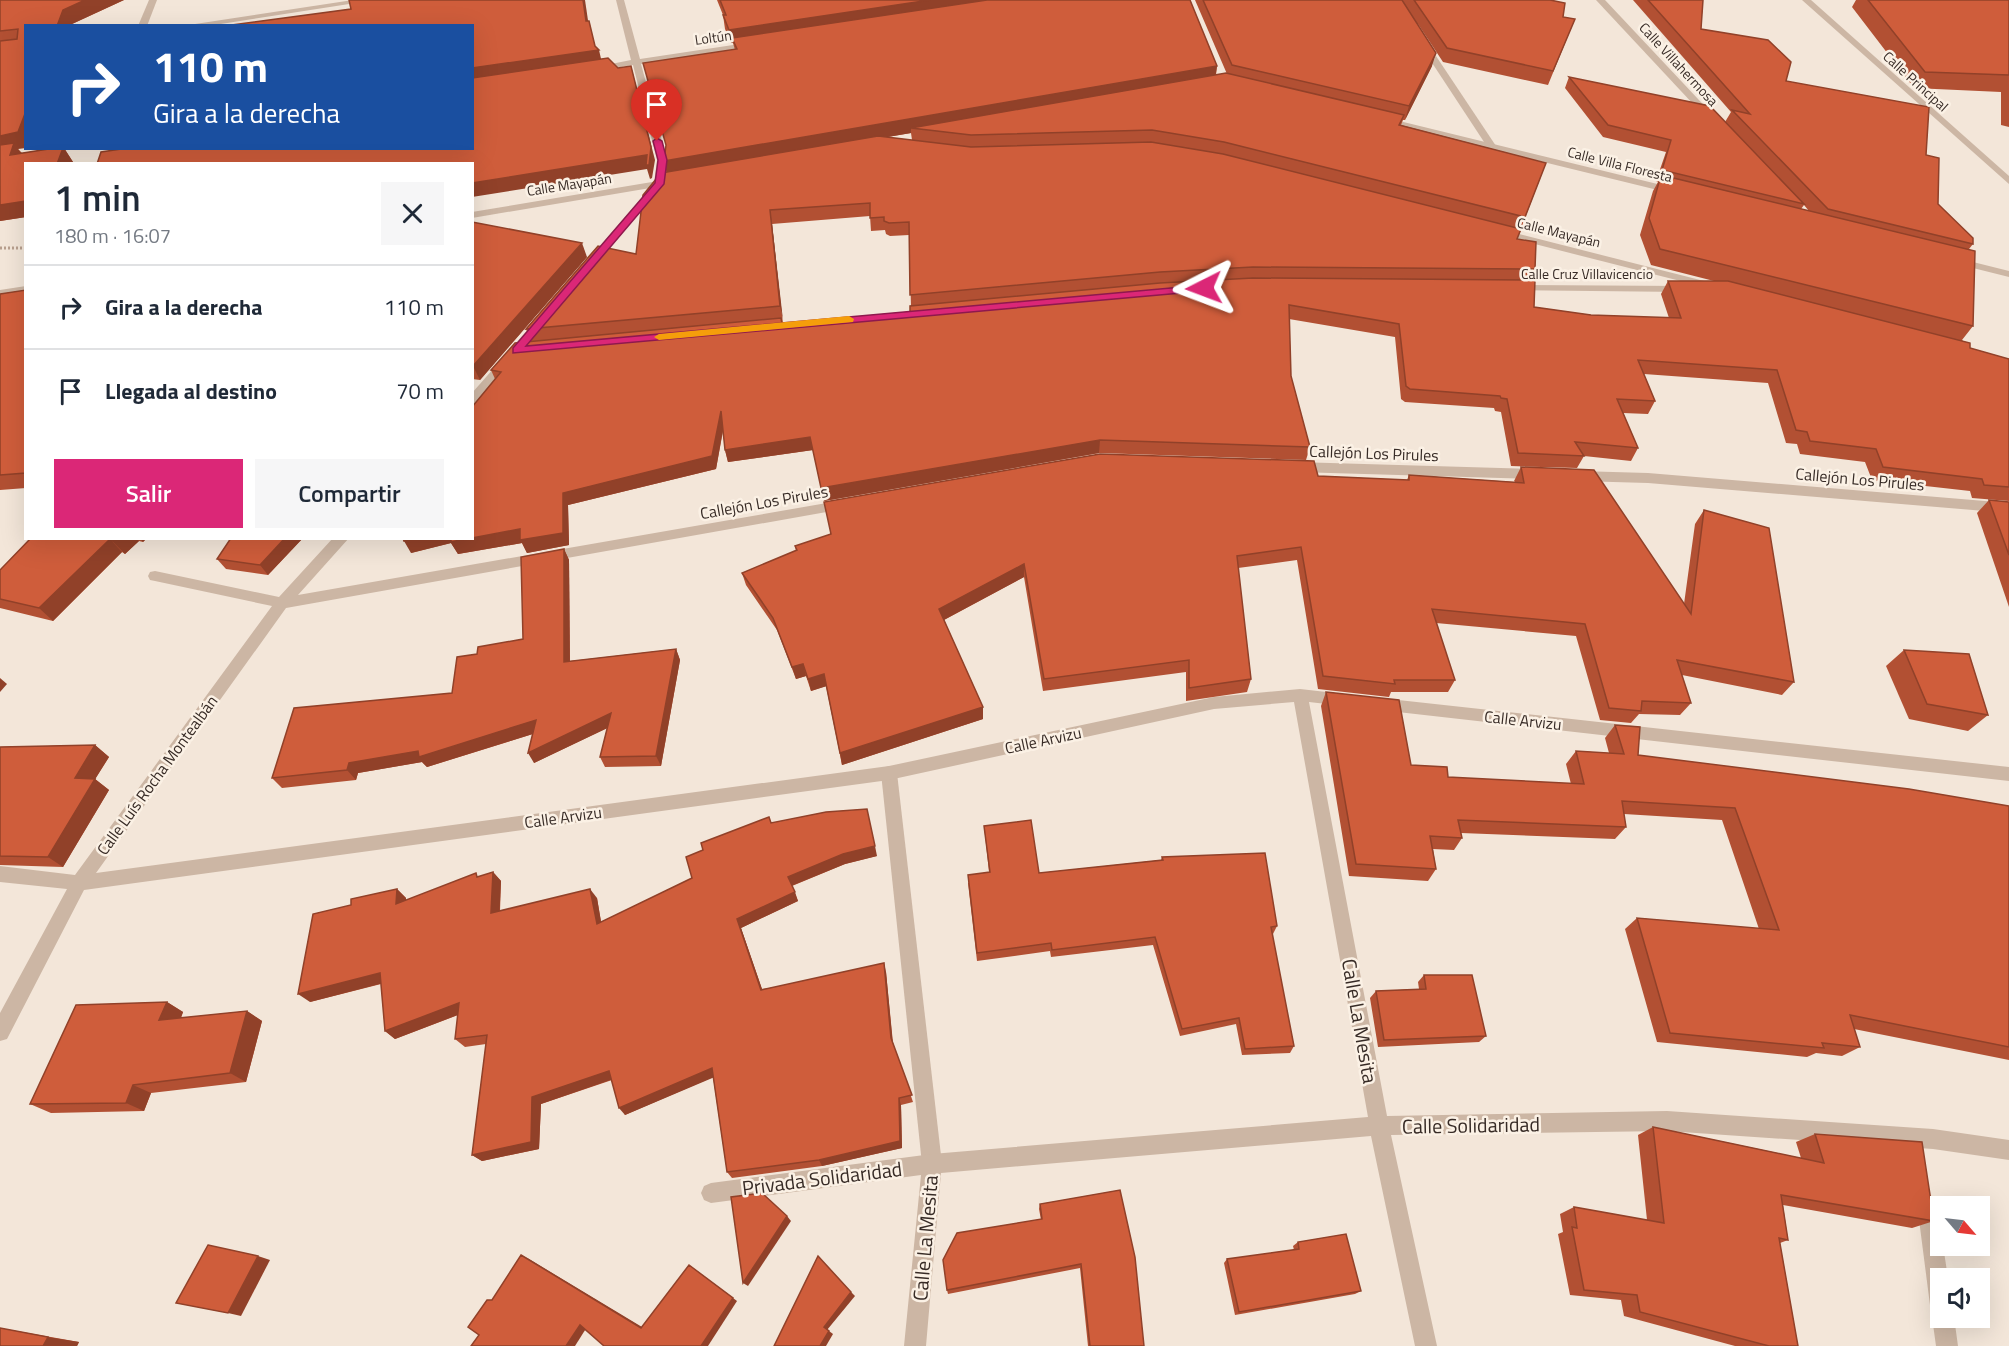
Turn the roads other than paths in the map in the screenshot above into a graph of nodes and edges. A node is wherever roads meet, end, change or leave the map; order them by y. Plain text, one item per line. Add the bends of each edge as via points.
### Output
1 (153, 0) edge
2 (371, 0) edge
3 (620, 0) edge
4 (1600, 0) edge
5 (1806, 0) edge
6 (143, 24) edge
7 (200, 24) edge
8 (1414, 29) edge
9 (768, 43) edge
10 (638, 62) junction
11 (591, 69) edge
12 (1375, 118) edge
13 (1723, 130) edge
14 (1491, 146) junction
15 (683, 180) edge
16 (2009, 181) edge
17 (659, 184) junction
18 (1687, 194) edge
19 (474, 215) edge
20 (1484, 228) edge
21 (1940, 257) edge
22 (584, 271) edge
23 (2009, 274) edge
24 (1499, 288) edge
25 (24, 289) edge
26 (1725, 289) joint
27 (0, 293) edge
28 (547, 315) edge
29 (541, 348) edge
30 (517, 350) junction
31 (478, 388) edge
32 (1278, 466) edge
33 (854, 503) edge
34 (2009, 508) edge
35 (340, 540) edge
36 (155, 576) dead end
37 (282, 603) junction
38 (1300, 695) junction
39 (889, 773) junction
40 (2009, 774) edge
41 (0, 874) edge
42 (79, 883) junction
43 (0, 1032) edge
44 (1379, 1126) junction
45 (2009, 1150) edge
46 (932, 1164) junction
47 (711, 1193) dead end
48 (1926, 1201) edge
49 (1936, 1268) edge
50 (1945, 1328) edge
51 (915, 1346) edge
52 (1426, 1346) edge
53 (1947, 1346) edge

1 - 6 street
2 - 7 street
3 - 10 street
4 - 13 street, Calle Villahermosa
5 - 16 street, Calle Principal
8 - 14 street
9 - 10 street, Loltún
10 - 11 street, Loltún
10 - 17 street via 662,160
12 - 14 street, Calle Villa Floresta
14 - 18 street, Calle Villa Floresta
15 - 17 street, Calle Mayapán
17 - 19 street, Calle Mayapán
17 - 22 street
20 - 26 street, Calle Mayapán
21 - 23 street
24 - 26 street, Calle Cruz Villavicencio
25 - 27 street
28 - 30 street
29 - 30 street
30 - 31 street
32 - 34 street, Callejón Los Pirules via 1648,478
33 - 37 street, Callejón Los Pirules
35 - 37 street, Calle Luís Rocha Montealbán
36 - 37 street
37 - 42 street, Calle Luís Rocha Montealbán
38 - 39 street, Calle Arvizu via 1214,703
38 - 40 street, Calle Arvizu
38 - 44 street, Calle La Mesita
39 - 42 street, Calle Arvizu
39 - 46 street, Calle La Mesita
41 - 42 street, Calle Arvizu
42 - 43 street, Calle Luís Rocha Montealbán
44 - 45 street, Calle Solidaridad via 1667,1121 1933,1139
44 - 46 street, Calle Solidaridad
44 - 52 street, Calle La Mesita
46 - 47 street, Privada Solidaridad
46 - 51 street, Calle La Mesita
48 - 49 street
50 - 53 street

